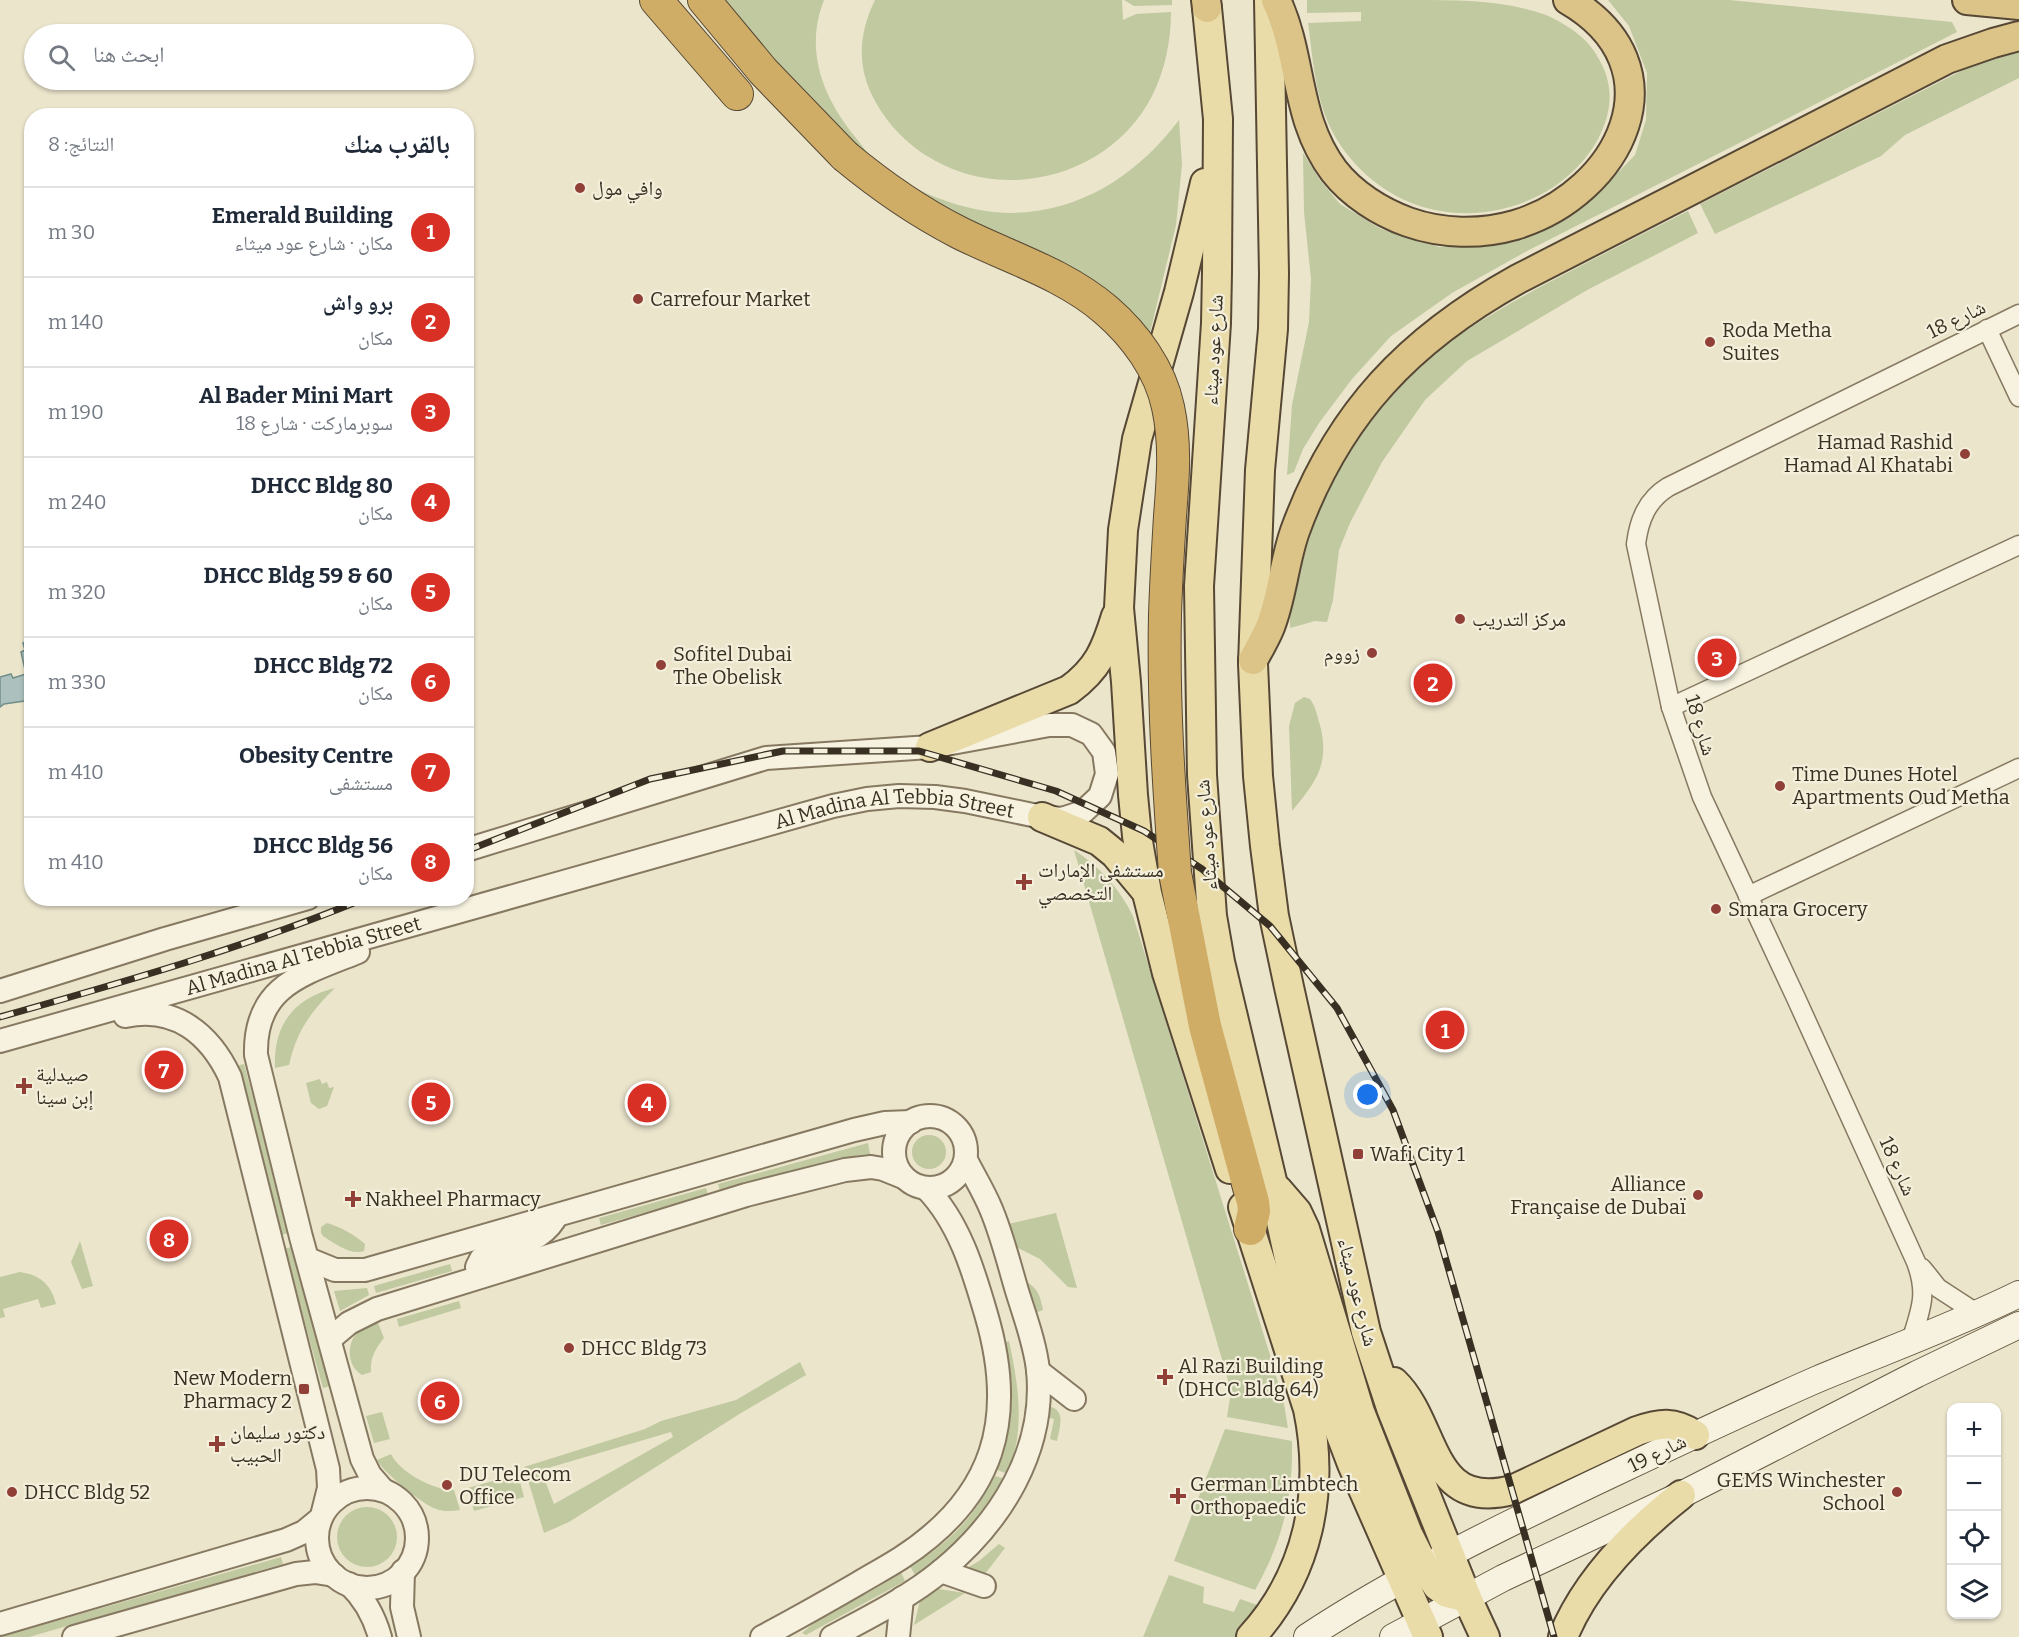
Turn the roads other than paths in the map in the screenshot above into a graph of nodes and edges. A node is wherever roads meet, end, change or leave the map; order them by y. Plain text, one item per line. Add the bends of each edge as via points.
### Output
1 (656, 0) edge
2 (704, 0) edge
3 (1269, 0) edge
4 (1276, 0) edge
5 (1568, 0) edge
6 (1966, 0) edge
7 (1207, 4) edge
8 (2019, 5) edge
9 (2019, 36) edge
10 (737, 94) dead end
11 (1218, 119) junction
12 (2019, 314) edge
13 (1987, 328) junction
14 (2019, 397) edge
15 (2019, 545) edge
16 (1119, 608) junction
17 (1253, 660) junction
18 (1671, 706) junction
19 (930, 747) junction
20 (2019, 768) edge
21 (1042, 817) junction
22 (474, 848) edge
23 (1147, 892) junction
24 (1749, 896) junction
25 (280, 906) edge
26 (408, 925) junction
27 (0, 991) edge
28 (92, 1015) junction
29 (0, 1041) edge
30 (911, 1122) junction
31 (966, 1160) junction
32 (903, 1177) junction
33 (926, 1188) junction
34 (556, 1216) junction
35 (1250, 1229) junction
36 (308, 1259) junction
37 (1917, 1262) junction
38 (485, 1275) junction
39 (2019, 1294) edge
40 (1978, 1314) junction
41 (2019, 1325) edge
42 (330, 1339) junction
43 (1911, 1341) junction
44 (1378, 1370) junction
45 (1038, 1371) junction
46 (1074, 1398) dead end
47 (1695, 1435) junction
48 (383, 1490) junction
49 (1681, 1495) junction
50 (322, 1515) junction
51 (1450, 1554) junction
52 (403, 1571) junction
53 (941, 1571) junction
54 (1414, 1574) junction
55 (341, 1580) junction
56 (984, 1586) dead end
57 (902, 1598) junction
58 (1467, 1598) junction
59 (799, 1617) junction
60 (0, 1624) edge
61 (1425, 1629) edge
62 (74, 1637) edge
63 (380, 1637) edge
64 (409, 1637) edge
65 (762, 1637) edge
66 (787, 1637) edge
67 (832, 1637) edge
68 (898, 1637) edge
69 (1251, 1637) edge
70 (1307, 1637) edge
71 (1393, 1637) edge
72 (1485, 1637) edge
73 (1563, 1637) edge

1 - 10 highway
2 - 35 highway, bridge via 763,71 845,156 909,204 1082,292 1132,335 1153,365 1168,405 1174,453 1164,666 1175,873 1205,1026 1253,1202
3 - 17 main road, شارع عود ميثاء via 1273,329 1260,470
4 - 5 highway via 1294,53 1309,126 1335,172 1362,198 1397,218 1436,230 1476,232 1515,225 1568,199 1598,172 1625,128 1630,87 1619,48 1602,26
6 - 8 highway
7 - 11 main road, شارع عود ميثاء
9 - 17 highway via 1947,59 1518,279 1467,309 1421,344 1362,407 1316,481 1294,534 1270,626
11 - 16 main road via 1179,292 1137,439 1123,530
11 - 54 main road, شارع عود ميثاء via 1216,323 1199,586 1202,775 1212,916 1296,1288 1320,1376 1352,1464
12 - 13 street, شارع 18
13 - 14 street
13 - 18 street, شارع 18 via 1668,487 1652,501 1640,521 1636,544
15 - 18 street
16 - 19 main road via 1100,660 1085,679 1047,700
16 - 23 main road via 1137,837
17 - 44 main road, شارع عود ميثاء via 1258,776 1274,916 1356,1292
18 - 24 street, شارع 18 via 1702,797
19 - 21 street, Al Madina Al Tebbia Street via 1049,725 1072,725 1090,734 1104,752 1107,774 1100,796 1083,812 1062,819
19 - 22 street, Al Madina Al Tebbia Street via 766,758
20 - 24 street
21 - 23 main road via 1099,841
21 - 26 street, Al Madina Al Tebbia Street via 934,797 867,800 833,806
23 - 35 main road via 1180,1014
24 - 37 street, شارع 18
25 - 27 street
26 - 28 street, Al Madina Al Tebbia Street
26 - 36 street via 390,939 295,978 272,999 259,1026 256,1055
28 - 29 street, Al Madina Al Tebbia Street
28 - 50 street via 105,1019 141,1012 186,1024 208,1041 230,1077 328,1469 329,1488
30 - 31 street via 936,1116 952,1123 965,1143
30 - 32 street via 903,1128 894,1147 897,1168
30 - 34 street via 854,1130
31 - 33 street via 962,1170 946,1185
31 - 45 street via 991,1209
32 - 33 street
32 - 38 street via 871,1167 845,1170 746,1195
33 - 59 street via 940,1203 961,1240 992,1332 1000,1374 996,1437 987,1465 971,1491 941,1525 902,1558
34 - 36 street via 365,1270 335,1270
34 - 38 street via 539,1235 481,1259 477,1267
35 - 69 main road via 1308,1409 1316,1470 1314,1501 1298,1561 1276,1603
36 - 42 street
37 - 40 street, شارع 18 via 1938,1288
37 - 43 street, شارع 18 via 1924,1291
38 - 42 street via 377,1309
39 - 40 main road, شارع 19
40 - 43 main road, شارع 19
41 - 49 main road
42 - 48 street via 362,1459
43 - 47 main road, شارع 19
44 - 47 main road via 1406,1396 1446,1473 1465,1490 1478,1494 1512,1490 1651,1426 1681,1426
44 - 51 main road, شارع عود ميثاء
45 - 46 street
45 - 53 street via 1036,1422 1016,1482 973,1542
47 - 51 main road, شارع 19
48 - 50 street via 349,1491 335,1499
48 - 52 street via 406,1506 416,1528 415,1552
49 - 58 main road
49 - 73 main road via 1654,1516 1604,1570 1585,1594
50 - 55 street via 318,1549 324,1563
50 - 60 street via 304,1532 286,1540
51 - 54 main road, شارع 19
51 - 58 main road, شارع عود ميثاء
52 - 55 street via 378,1586 363,1587
52 - 64 street via 402,1607
53 - 56 street
53 - 57 street
54 - 58 main road via 1447,1593
54 - 61 main road, شارع عود ميثاء
54 - 70 main road, شارع 19
55 - 62 street via 315,1572 296,1574
55 - 63 street via 369,1609
57 - 67 street
57 - 68 street
58 - 61 main road
58 - 72 main road, شارع عود ميثاء
59 - 65 street
59 - 66 street via 796,1628
61 - 71 main road

